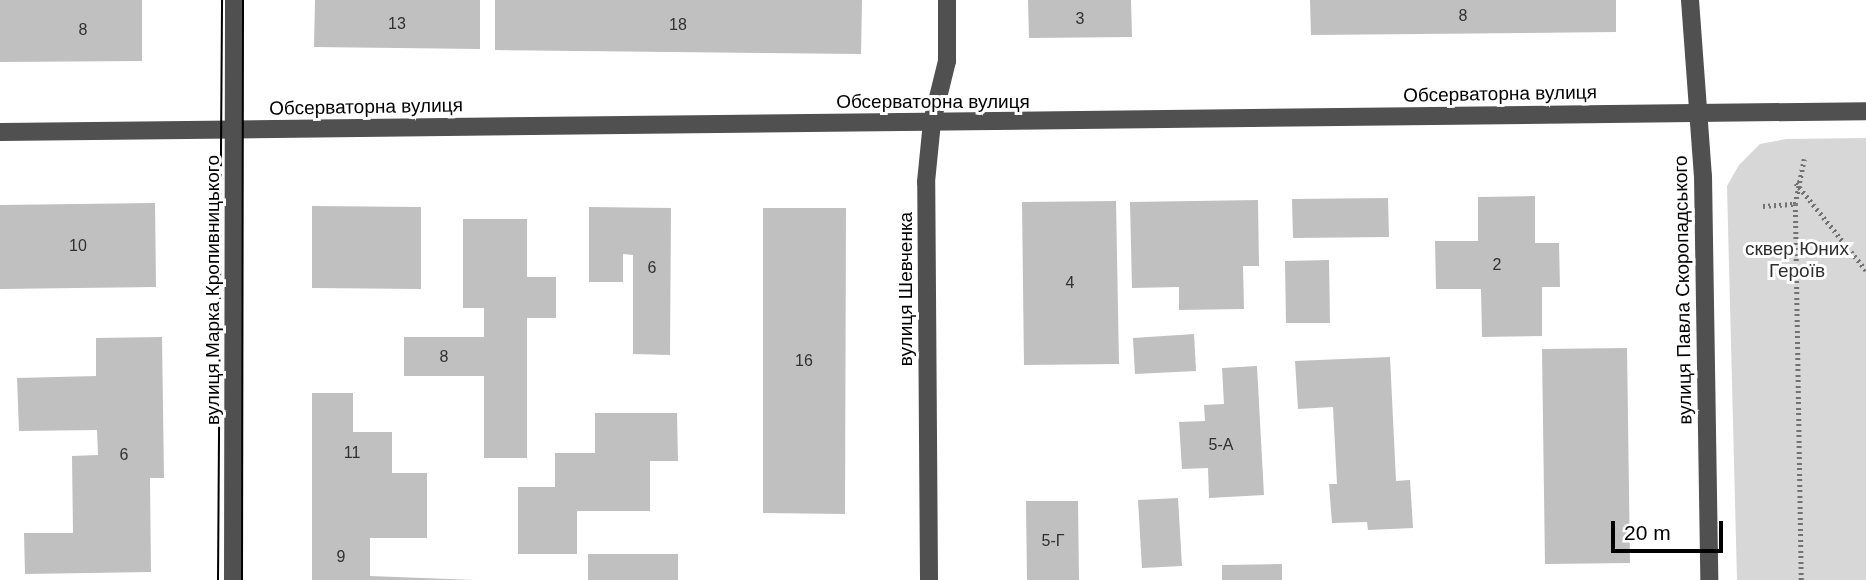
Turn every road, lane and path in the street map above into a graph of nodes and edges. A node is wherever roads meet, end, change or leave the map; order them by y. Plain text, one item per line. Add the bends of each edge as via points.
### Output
1 (234, 0) edge
2 (947, 0) edge
3 (1690, 0) edge
4 (1866, 111) edge
5 (1697, 112) junction
6 (932, 122) junction
7 (234, 130) junction
8 (0, 132) edge
9 (1804, 159) dead end
10 (1796, 182) junction
11 (1795, 204) junction
12 (1763, 205) dead end
13 (1866, 270) edge
14 (233, 580) edge
15 (929, 580) edge
16 (1709, 580) edge
17 (1801, 580) edge

1 - 7 street, вулиця Марка Кропивницького
2 - 6 street, вулиця Шевченка via 947,61
3 - 5 street, вулиця Павла Скоропадського
4 - 5 street, Обсерваторна вулиця
5 - 6 street, Обсерваторна вулиця
5 - 16 street, вулиця Павла Скоропадського via 1703,176
6 - 7 street, Обсерваторна вулиця
6 - 15 street, вулиця Шевченка via 926,182
7 - 8 street, Обсерваторна вулиця
7 - 14 street, вулиця Марка Кропивницького
9 - 10 path
10 - 11 path
10 - 13 path
11 - 12 path
11 - 17 path

